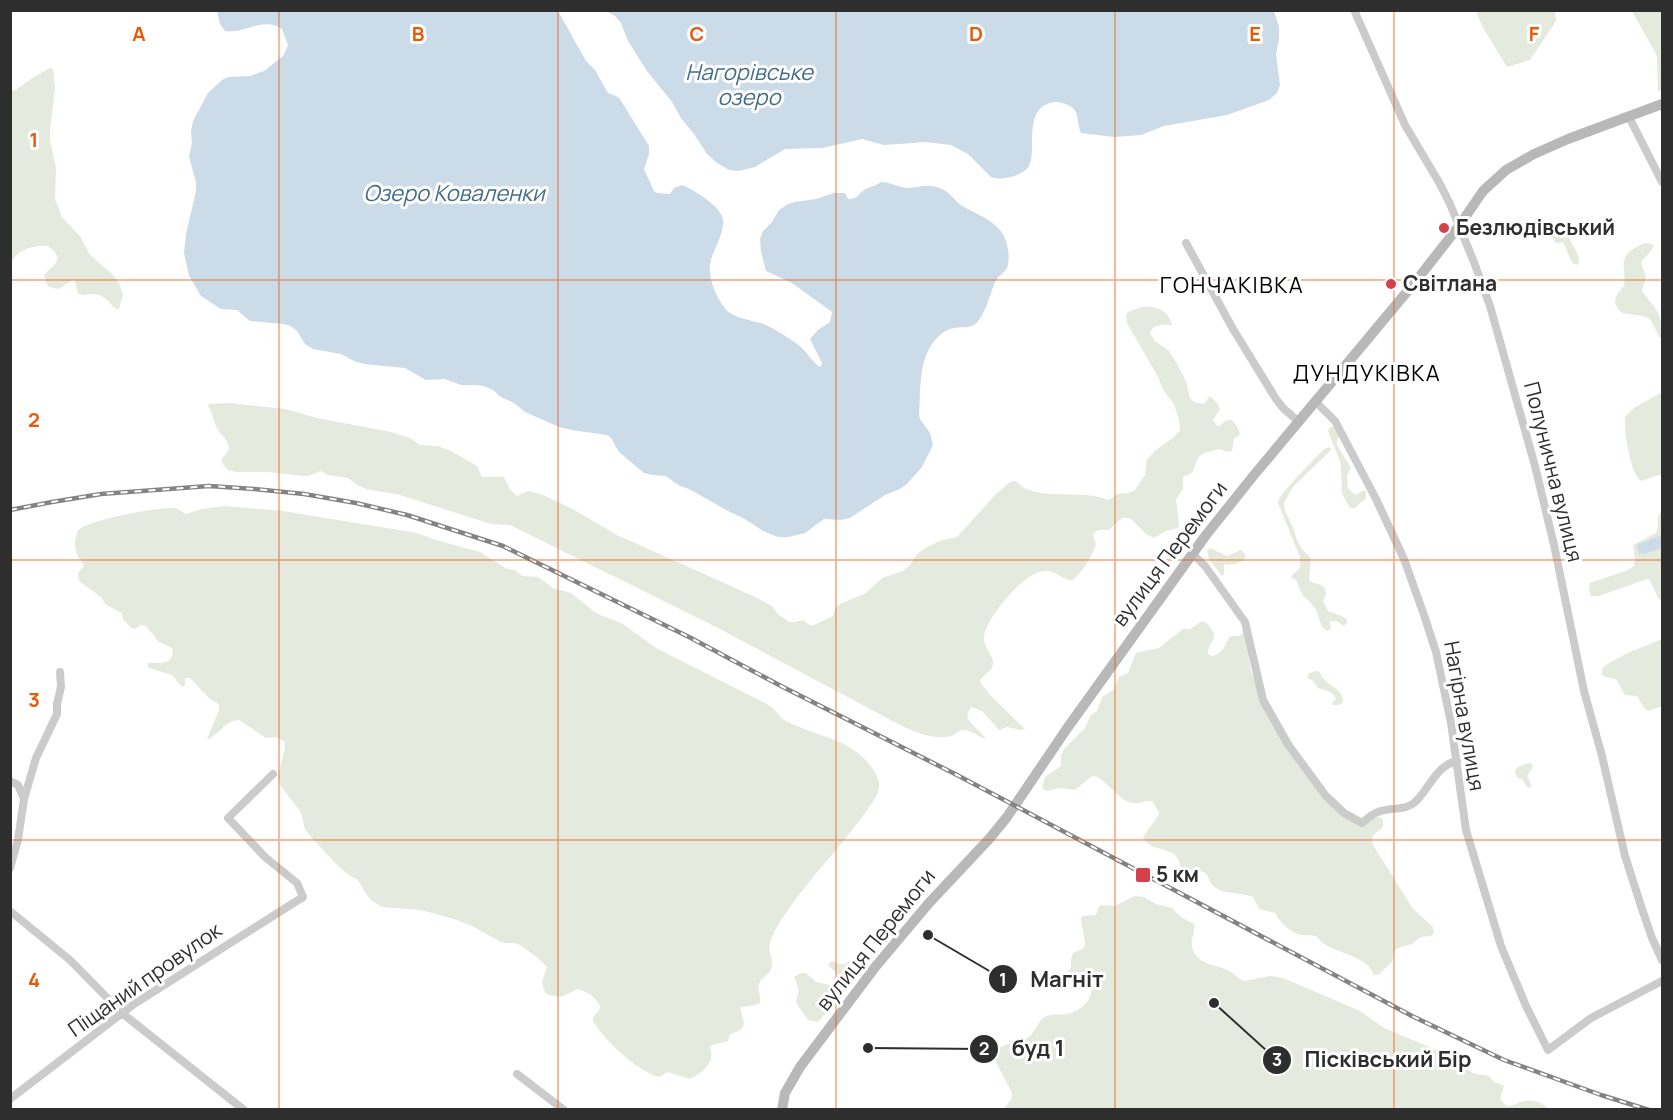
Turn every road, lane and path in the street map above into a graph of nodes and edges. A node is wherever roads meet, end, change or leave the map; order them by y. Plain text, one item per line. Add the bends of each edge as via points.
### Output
1 (1354, 10) edge
2 (1662, 104) edge
3 (1629, 117) junction
4 (1662, 182) edge
5 (1459, 226) junction
6 (1186, 243) dead end
7 (1316, 402) junction
8 (1299, 422) junction
9 (1192, 554) junction
10 (60, 672) dead end
11 (1456, 761) junction
12 (273, 774) dead end
13 (10, 782) edge
14 (24, 799) junction
15 (10, 868) edge
16 (10, 911) edge
17 (1662, 960) edge
18 (1662, 981) edge
19 (122, 1013) junction
20 (517, 1074) dead end
21 (10, 1099) edge
22 (781, 1109) edge
23 (244, 1110) edge
24 (564, 1110) edge

1 - 5 street, Полунична вулиця via 1402,119 1440,183
2 - 3 street, вулиця Перемоги
3 - 4 street
3 - 5 street, вулиця Перемоги via 1540,151 1506,170 1483,191
5 - 7 street, вулиця Перемоги
5 - 17 street, Полунична вулиця via 1486,294 1511,379 1545,506 1584,691 1623,848
6 - 8 street via 1276,399
7 - 8 street, вулиця Перемоги
7 - 11 street, Нагірна вулиця via 1337,425 1411,577 1436,652
8 - 9 street, вулиця Перемоги
9 - 11 street via 1245,622 1260,690 1272,718 1338,808 1362,823 1380,811 1409,806 1443,767
9 - 22 street, вулиця Перемоги via 1011,812 883,958 812,1051 785,1093
10 - 14 street via 57,714 38,752
11 - 18 street, Нагірна вулиця via 1466,830 1496,932 1548,1050 1591,1018
12 - 19 street, Піщаний провулок via 228,818 265,857 297,883 303,897
13 - 14 street via 18,785
14 - 15 street
16 - 19 street via 70,960
19 - 21 street, Піщаний провулок
19 - 23 street
20 - 24 street

